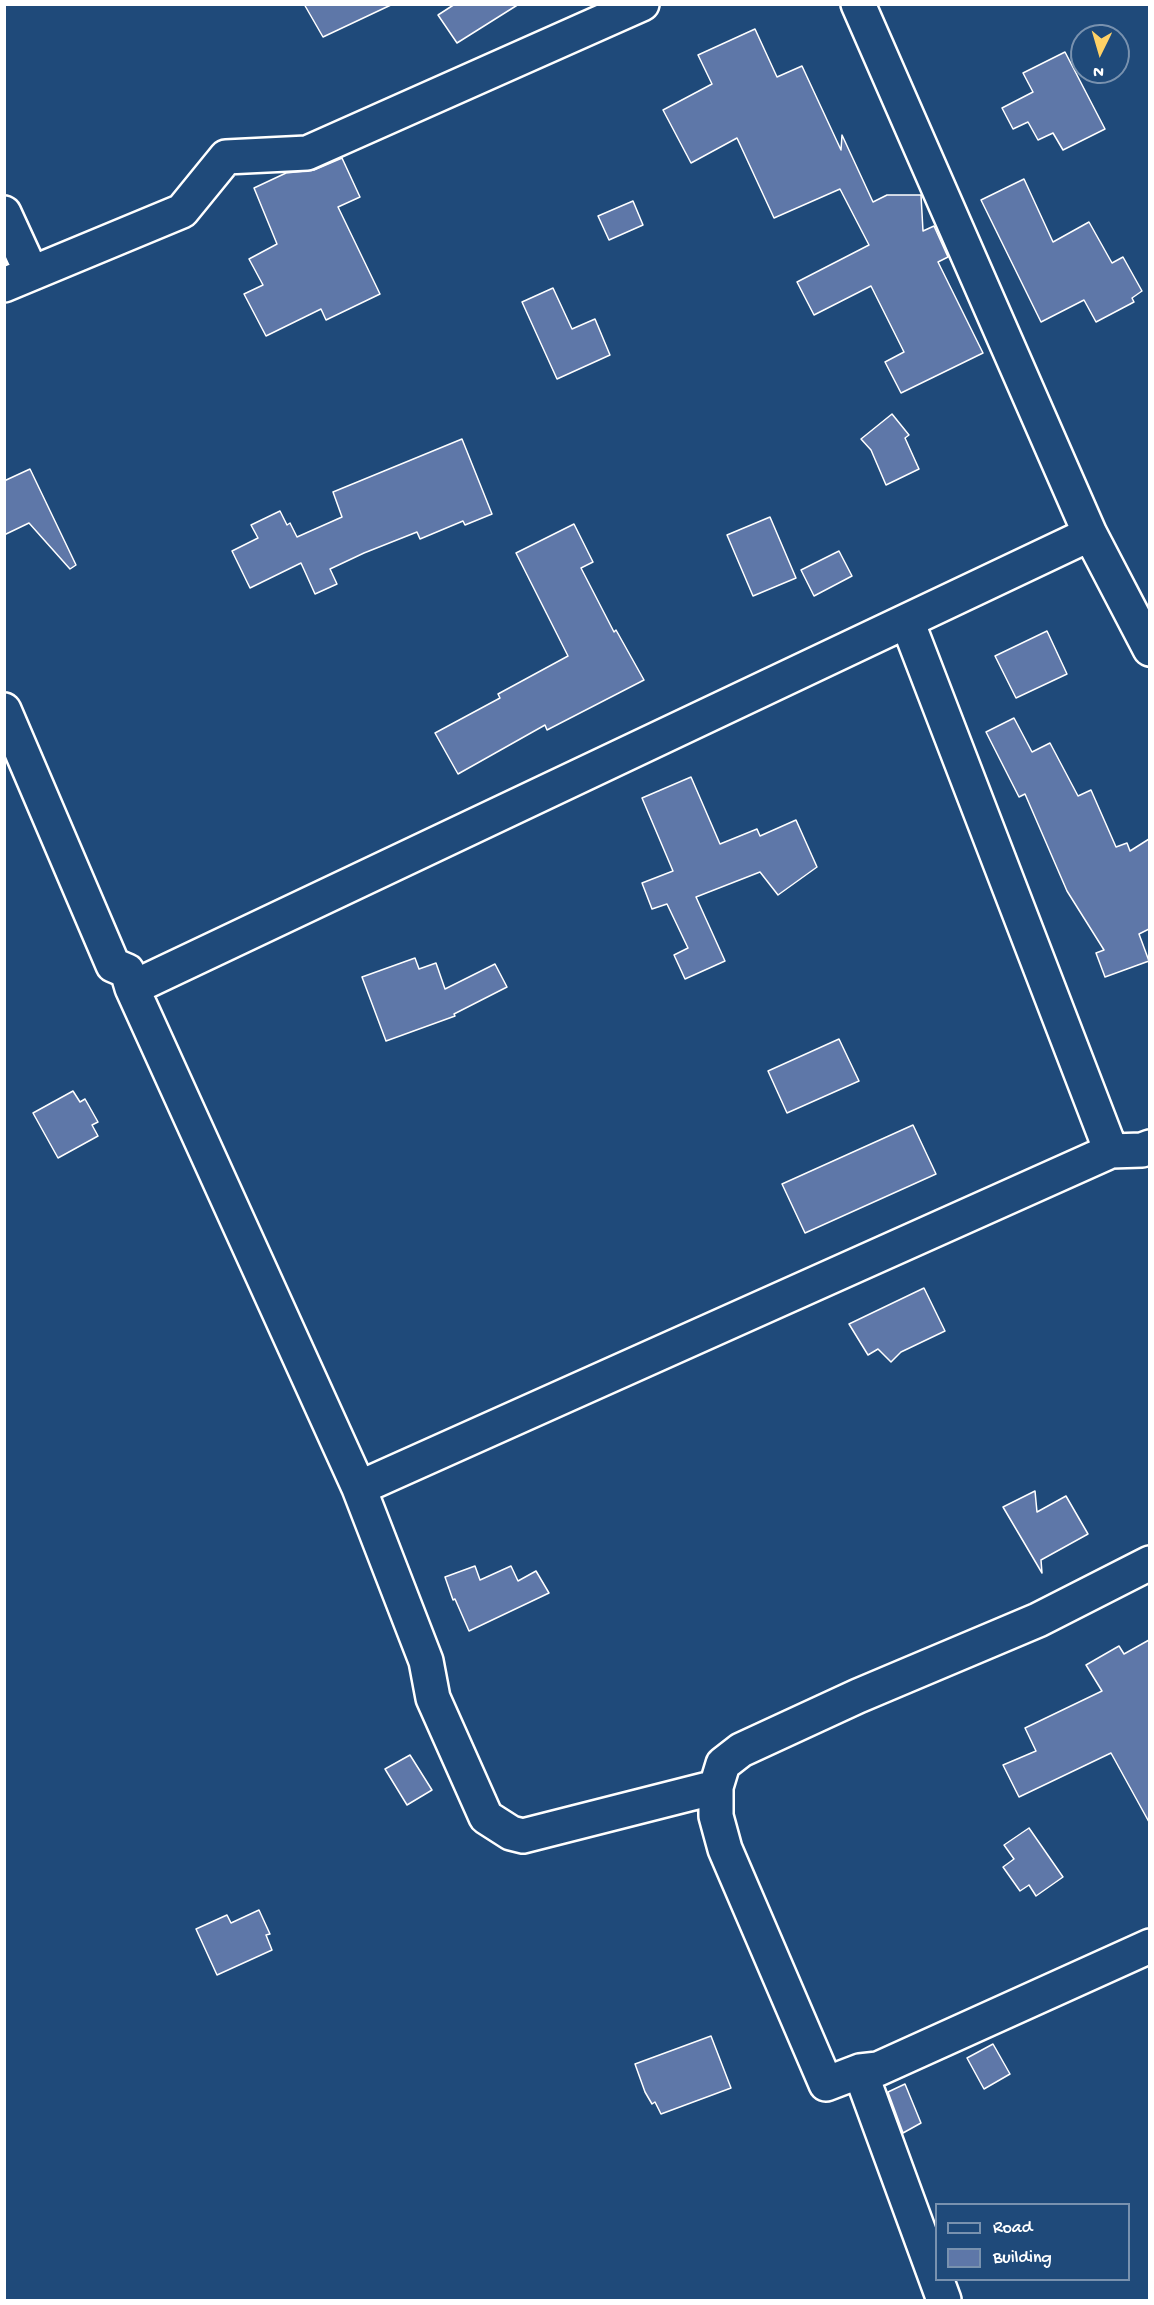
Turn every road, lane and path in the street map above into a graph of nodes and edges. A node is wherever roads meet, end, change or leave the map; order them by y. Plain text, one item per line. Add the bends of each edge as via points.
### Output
1 (642, 4) edge
2 (858, 4) edge
3 (4, 213) edge
4 (18, 278) edge
5 (1090, 534) junction
6 (907, 621) junction
7 (1149, 649) edge
8 (4, 710) edge
9 (132, 988) junction
10 (1149, 1147) edge
11 (1111, 1151) junction
12 (359, 1488) junction
13 (1149, 1563) edge
14 (716, 1786) junction
15 (1149, 1946) edge
16 (860, 2071) junction
17 (935, 2276) edge
18 (937, 2281) edge
19 (944, 2301) edge

1 - 4 street via 307,153 226,157 183,211
2 - 5 street
3 - 4 street
5 - 6 street
5 - 7 street
6 - 9 street
6 - 11 street
8 - 9 street via 113,965 127,971
9 - 12 street
10 - 11 street
11 - 12 street
12 - 14 street via 426,1661 434,1698 486,1817 523,1836
13 - 14 street via 1038,1620 741,1750 723,1764
14 - 16 street via 716,1816 725,1849 826,2084
15 - 16 street via 878,2069
16 - 17 street
18 - 19 street

